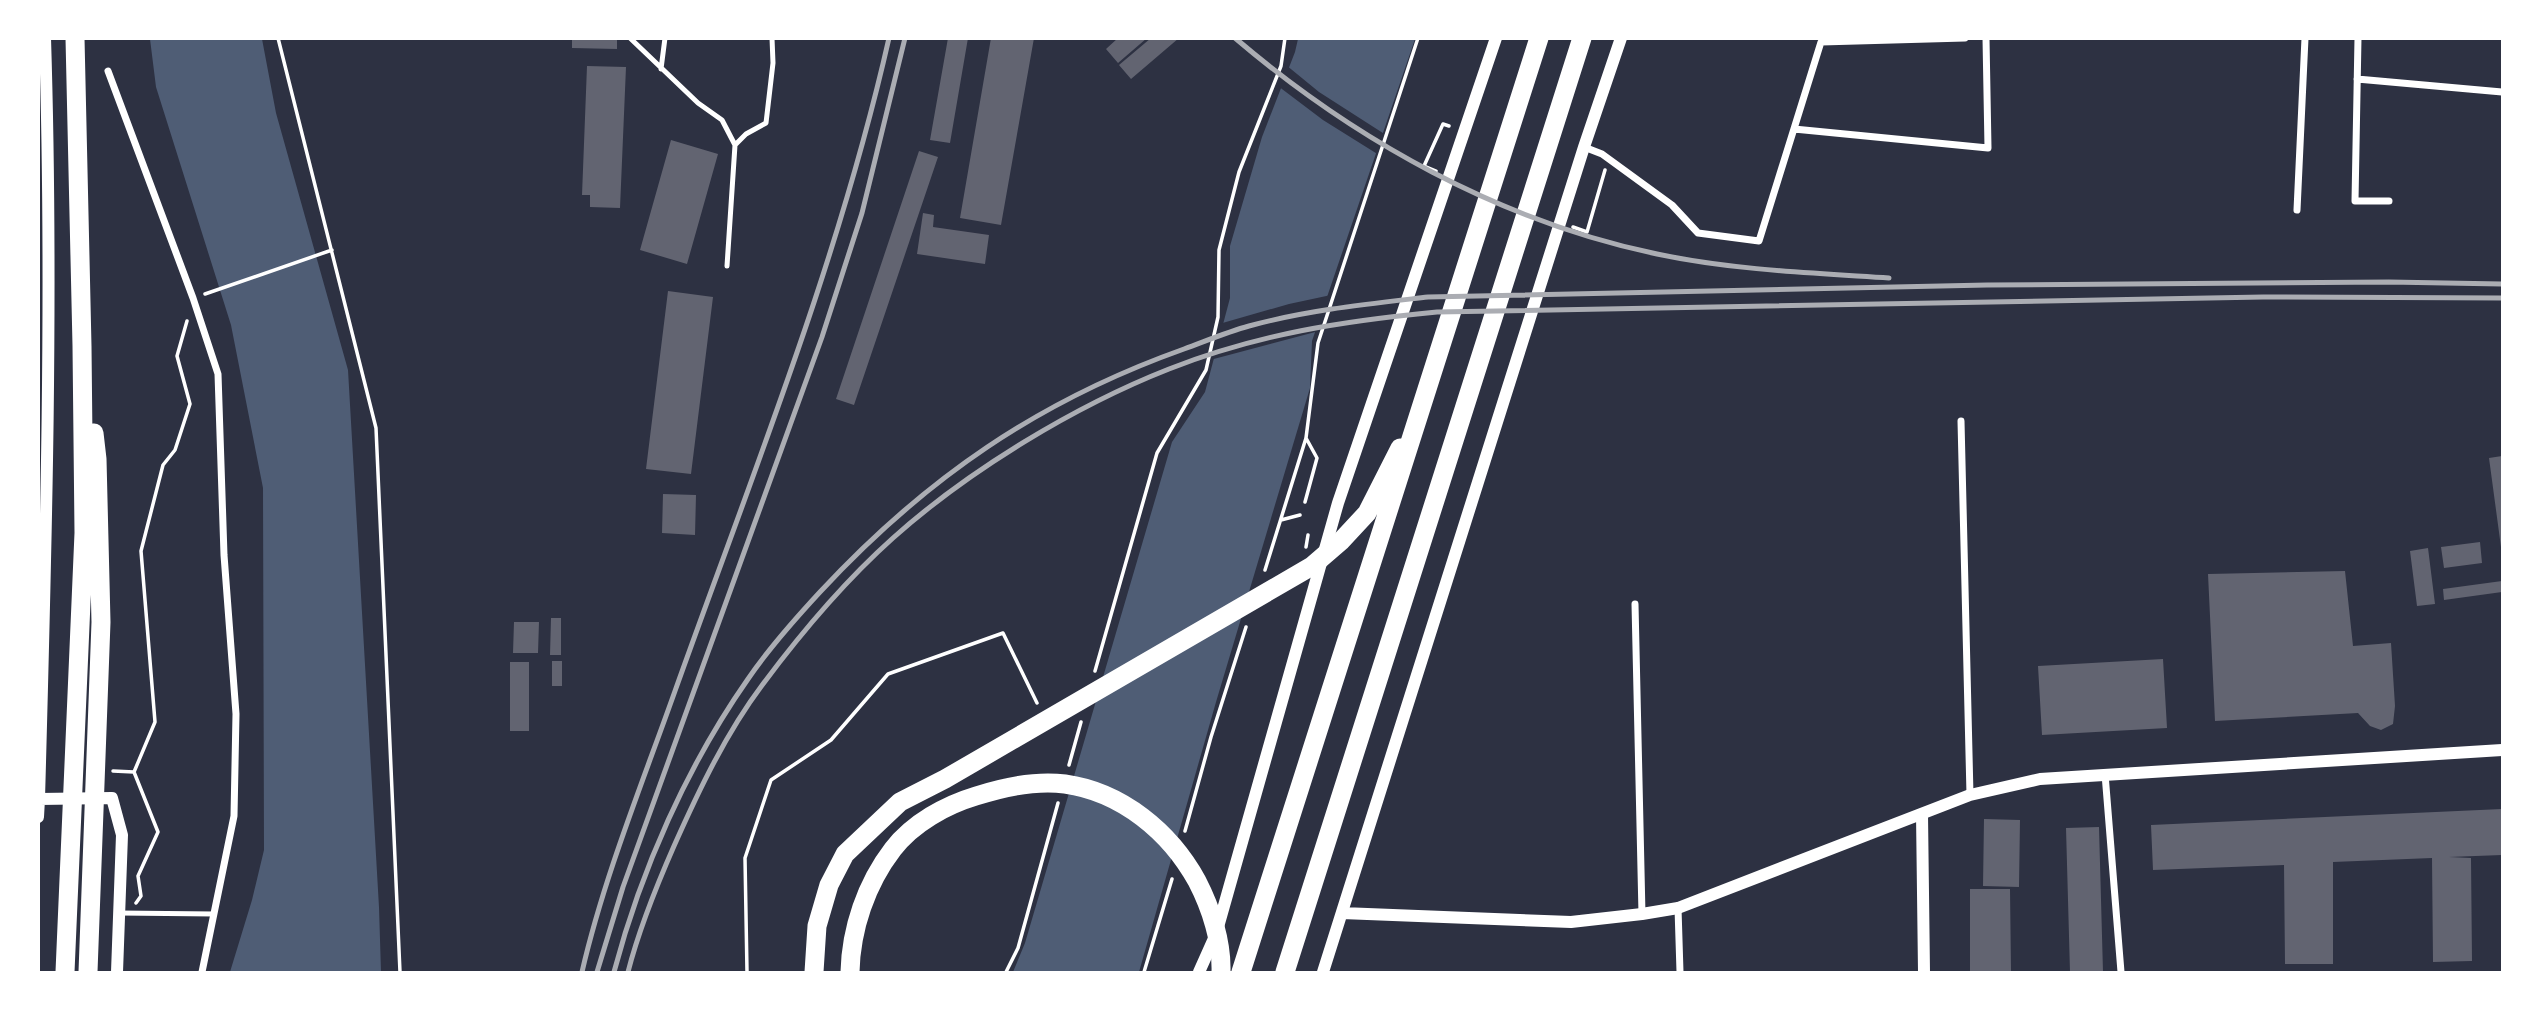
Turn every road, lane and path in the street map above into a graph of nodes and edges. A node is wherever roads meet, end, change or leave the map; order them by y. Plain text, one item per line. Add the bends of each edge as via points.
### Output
1 (45, 38) edge
2 (75, 38) edge
3 (278, 38) edge
4 (631, 38) edge
5 (666, 38) edge
6 (772, 38) edge
7 (1285, 38) edge
8 (1418, 38) edge
9 (1496, 38) edge
10 (1539, 38) edge
11 (1582, 38) edge
12 (1621, 38) edge
13 (1965, 38) edge
14 (1986, 38) edge
15 (2305, 38) edge
16 (2358, 38) edge
17 (660, 69) junction
18 (108, 71) dead end
19 (2357, 79) junction
20 (2502, 92) edge
21 (1794, 129) junction
22 (735, 145) junction
23 (1584, 147) junction
24 (2389, 201) dead end
25 (2297, 210) dead end
26 (332, 250) junction
27 (727, 266) dead end
28 (193, 298) junction
29 (82, 346) junction
30 (1428, 390) junction
31 (1961, 421) dead end
32 (1306, 438) junction
33 (1305, 502) dead end
34 (1300, 515) dead end
35 (1281, 520) junction
36 (1308, 535) dead end
37 (1305, 549) dead end
38 (1264, 573) dead end
39 (1635, 604) dead end
40 (1247, 626) dead end
41 (1095, 673) dead end
42 (1038, 704) dead end
43 (1084, 712) dead end
44 (2502, 750) edge
45 (1069, 765) dead end
46 (107, 771) dead end
47 (134, 772) junction
48 (2105, 774) junction
49 (1062, 791) dead end
50 (1970, 795) junction
51 (39, 799) edge
52 (1922, 814) junction
53 (38, 817) edge
54 (1185, 833) dead end
55 (1175, 868) dead end
56 (1678, 908) junction
57 (124, 913) junction
58 (1342, 913) junction
59 (214, 914) junction
60 (1642, 914) junction
61 (1222, 964) edge
62 (65, 972) edge
63 (88, 972) edge
64 (117, 972) edge
65 (202, 972) edge
66 (400, 972) edge
67 (747, 972) edge
68 (814, 972) edge
69 (850, 972) edge
70 (1006, 972) edge
71 (1144, 972) edge
72 (1199, 972) edge
73 (1241, 972) edge
74 (1285, 972) edge
75 (1323, 972) edge
76 (1680, 972) edge
77 (1924, 972) edge
78 (2121, 972) edge

1 - 51 street via 48,370
2 - 29 highway
3 - 26 path
4 - 17 lane
5 - 17 lane
6 - 22 lane via 766,123
7 - 41 path via 1281,66 1239,172 1219,250 1218,317 1206,370 1157,453
8 - 32 path via 1318,343
9 - 72 street via 1338,503 1216,934
10 - 30 highway
11 - 74 highway
12 - 23 street
13 - 21 street via 1821,42
14 - 21 street via 1988,148
15 - 25 street
16 - 19 street
17 - 22 lane via 722,120
18 - 28 street
19 - 20 street
19 - 24 street via 2356,201
21 - 23 street via 1759,241 1698,233 1672,205 1602,154
22 - 27 lane
23 - 58 street
26 - 28 path
26 - 66 path via 376,428
28 - 47 path via 177,356 190,404 175,450 163,465 141,551 155,722
28 - 59 street via 218,374 224,555 236,714 234,816
29 - 62 highway via 84,533
29 - 63 highway via 97,459 101,622
30 - 68 highway via 1367,513 1312,566 900,802 845,854 829,885 817,926
30 - 73 highway
31 - 50 street
32 - 33 path via 1317,458
32 - 35 path
34 - 35 path
35 - 38 path
36 - 37 path
39 - 60 street
40 - 54 path
42 - 67 path via 1003,633 888,674 831,740 771,780 745,858
43 - 45 path
44 - 48 street
46 - 47 path
47 - 57 path via 158,832 138,876 141,896
48 - 50 street via 2040,779
48 - 78 street
49 - 70 path
50 - 52 street
51 - 53 street
51 - 57 street via 111,798 122,835
52 - 56 street
52 - 77 street
55 - 71 path
56 - 60 street
56 - 76 street
57 - 59 lane
57 - 64 street
58 - 60 street via 1571,922
58 - 75 street
59 - 65 street
61 - 69 highway via 1207,900 1187,864 1162,834 1134,811 1101,794 1065,784 1030,783 963,800 925,819 893,848 858,915

